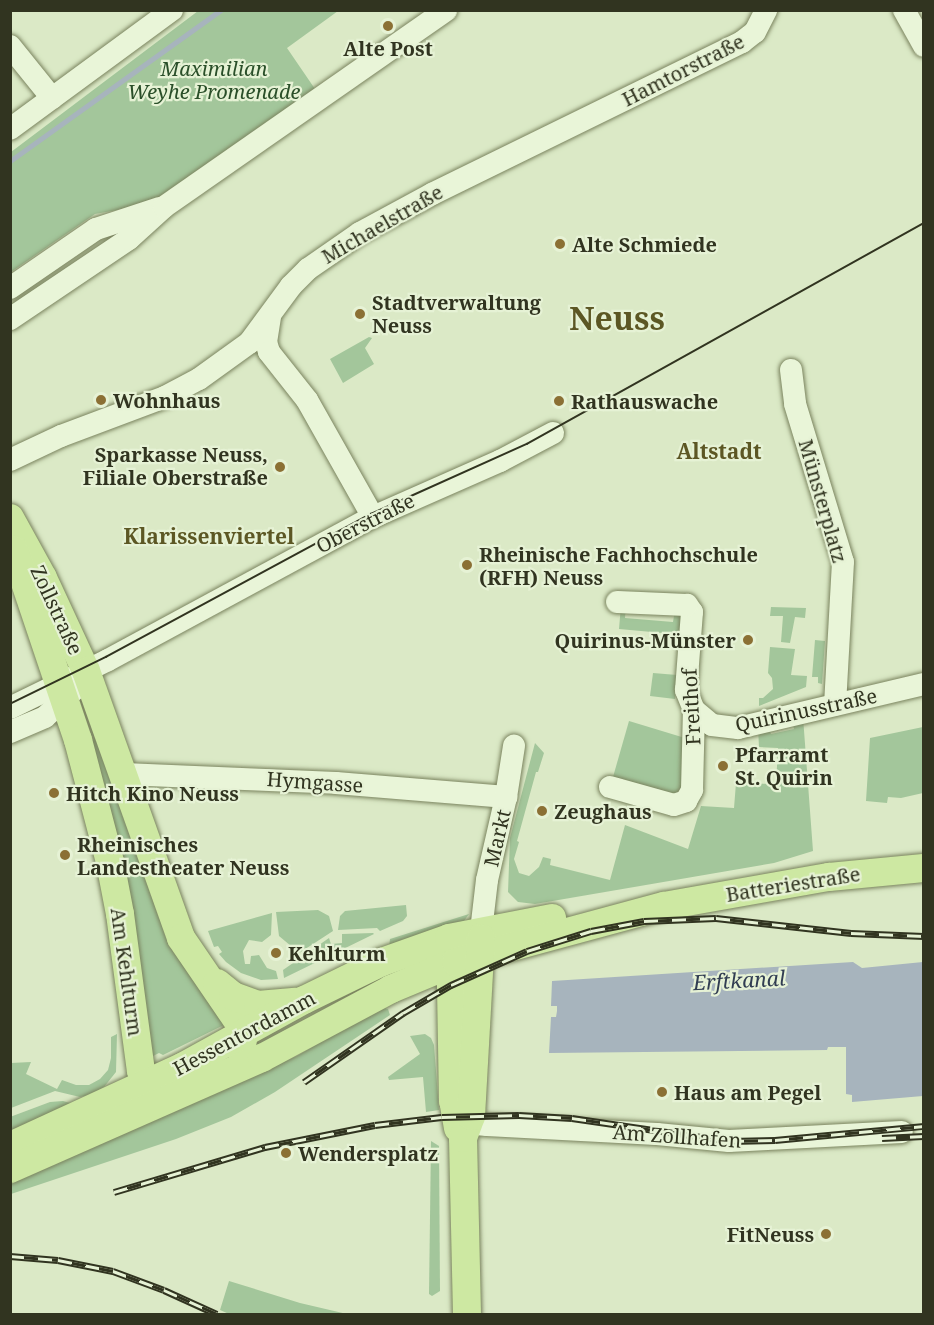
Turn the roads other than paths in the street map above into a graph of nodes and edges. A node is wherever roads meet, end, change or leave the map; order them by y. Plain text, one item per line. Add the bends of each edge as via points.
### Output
1 (172, 10) edge
2 (446, 10) edge
3 (766, 10) edge
4 (904, 10) edge
5 (10, 46) edge
6 (924, 46) edge
7 (52, 98) junction
8 (589, 117) joint
9 (10, 129) edge
10 (164, 207) junction
11 (10, 288) edge
12 (270, 317) junction
13 (10, 320) edge
14 (241, 351) junction
15 (269, 352) junction
16 (791, 370) dead end
17 (553, 433) dead end
18 (10, 460) edge
19 (373, 517) junction
20 (10, 518) edge
21 (10, 537) edge
22 (617, 602) dead end
23 (86, 671) junction
24 (924, 684) edge
25 (62, 693) junction
26 (835, 705) junction
27 (10, 708) edge
28 (694, 710) junction
29 (10, 732) edge
30 (514, 746) dead end
31 (124, 774) junction
32 (610, 787) dead end
33 (506, 796) junction
34 (924, 868) edge
35 (419, 947) junction
36 (472, 949) junction
37 (197, 964) junction
38 (393, 988) junction
39 (304, 1000) junction
40 (244, 1034) junction
41 (451, 1038) junction
42 (219, 1078) junction
43 (146, 1083) junction
44 (181, 1095) junction
45 (462, 1126) junction
46 (903, 1132) dead end
47 (16, 1141) edge
48 (10, 1169) edge
49 (467, 1314) edge

1 - 7 street
2 - 10 street
3 - 8 street, Hamtorstraße via 755,32 742,42
4 - 6 street
5 - 7 street
7 - 9 street
8 - 12 street, Michaelstraße via 360,233 308,268
10 - 11 street via 96,230
10 - 13 street via 129,238
12 - 14 street, Michaelstraße
12 - 15 street via 266,342
14 - 15 street
14 - 18 street, Michaelstraße via 184,388
15 - 19 street via 307,400
16 - 26 street, Münsterplatz via 795,404 843,562
17 - 19 street, Oberstraße
19 - 23 street, Oberstraße
20 - 23 main road, Zollstraße
21 - 25 main road, Zollstraße
22 - 28 street, Freithof via 691,608 686,690
23 - 25 street, Oberstraße
23 - 31 main road
24 - 26 street, Quirinusstraße
25 - 27 street, Oberstraße
25 - 29 street, Oberstraße via 45,717
25 - 43 main road, Am Kehlturm via 110,862 138,1056
26 - 28 street, Quirinusstraße via 738,728 712,725
28 - 32 street, Freithof via 692,790 686,801 667,805
30 - 33 street, Markt
31 - 33 street, Hymgasse via 336,783
31 - 37 main road via 181,938
33 - 36 street, Markt
34 - 36 main road, Batteriestraße via 829,877 664,906
35 - 36 main road, Hessentordamm
35 - 36 main road
35 - 39 main road, Hessentordamm
36 - 38 main road, Hessentordamm
36 - 41 main road via 451,985
36 - 45 main road via 477,996
37 - 39 main road via 221,987 245,1002 273,1006
37 - 40 main road
38 - 41 main road via 409,988 428,997 439,1009
38 - 42 main road, Hessentordamm
39 - 40 main road, Hessentordamm
40 - 42 main road via 241,1052
40 - 43 main road, Hessentordamm
41 - 45 main road
42 - 44 main road, Hessentordamm
43 - 44 main road via 162,1093
43 - 47 main road, Hessentordamm
44 - 48 main road, Hessentordamm
45 - 46 street, Am Zollhafen via 741,1141
45 - 49 main road

